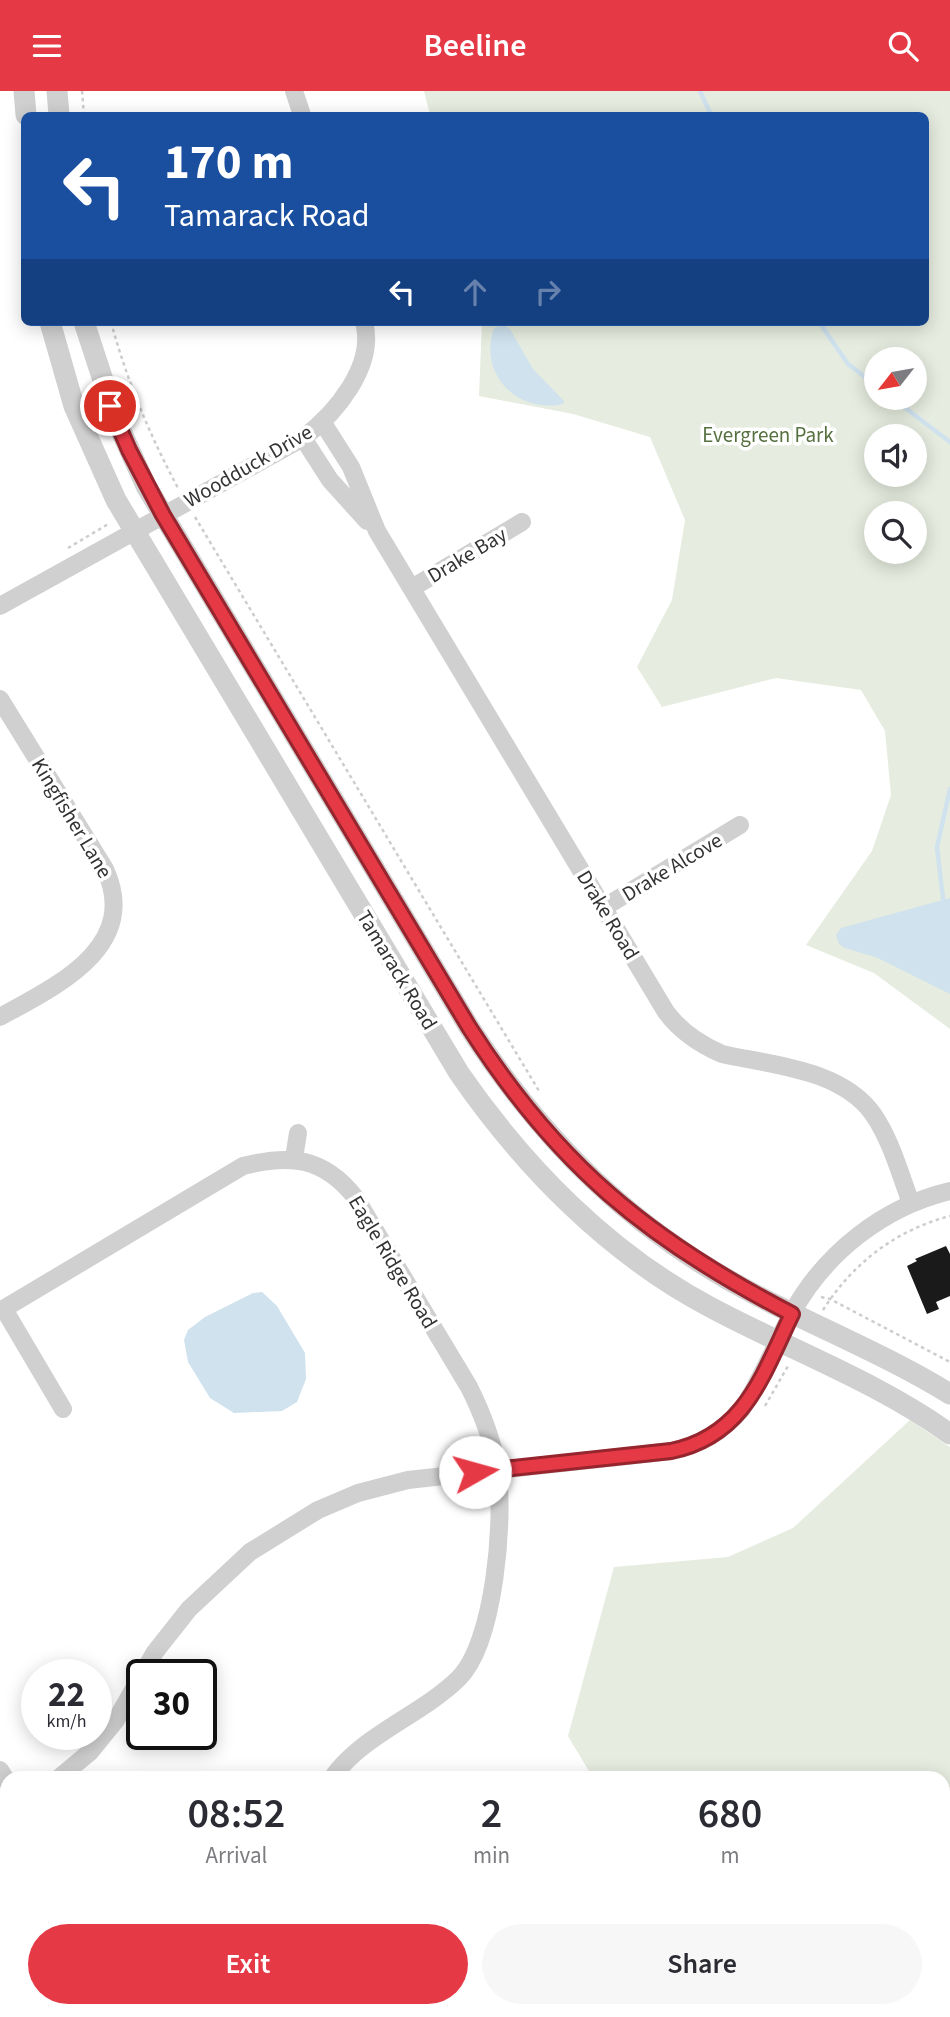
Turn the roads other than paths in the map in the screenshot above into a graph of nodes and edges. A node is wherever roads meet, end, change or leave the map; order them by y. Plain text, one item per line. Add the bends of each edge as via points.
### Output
1 (24, 91) edge
2 (57, 91) edge
3 (295, 91) edge
4 (26, 112) edge
5 (59, 112) edge
6 (301, 112) edge
7 (51, 326) edge
8 (85, 326) edge
9 (365, 326) edge
10 (323, 423) junction
11 (303, 438) junction
12 (163, 515) junction
13 (522, 521) dead end
14 (133, 531) junction
15 (377, 531) junction
16 (412, 588) junction
17 (0, 606) edge
18 (0, 699) edge
19 (740, 825) dead end
20 (603, 908) junction
21 (0, 1017) edge
22 (298, 1133) dead end
23 (294, 1158) junction
24 (950, 1191) edge
25 (911, 1203) junction
26 (2, 1310) edge
27 (792, 1314) junction
28 (778, 1342) junction
29 (950, 1394) edge
30 (62, 1409) dead end
31 (950, 1434) edge
32 (498, 1469) junction
33 (67, 1771) edge
34 (338, 1771) edge

1 - 4 street
2 - 5 street
3 - 6 street
7 - 14 street, Tamarack Road via 85,435
8 - 12 street, Tamarack Road via 116,420
9 - 10 street, Woodduck Drive via 358,375
10 - 11 street, Woodduck Drive
10 - 15 street, Drake Road via 351,467
11 - 12 street, Woodduck Drive
11 - 15 street, Drake Road via 330,480
12 - 14 street, Woodduck Drive
12 - 27 street, Tamarack Road via 469,1027 522,1103 572,1161 629,1213 688,1256
13 - 16 street, Drake Bay
14 - 17 street, Woodduck Drive
14 - 28 street, Tamarack Road via 453,1064 497,1125 550,1184 617,1245 684,1292
15 - 16 street, Drake Road
16 - 20 street, Drake Road
18 - 21 street, Kingfisher Lane via 105,869 114,902 112,923 96,954
19 - 20 street, Drake Alcove
20 - 25 street, Drake Road via 666,1012 690,1037 722,1054 830,1080 861,1100 883,1130
22 - 23 street
23 - 26 street, Eagle Ridge Road via 243,1165
23 - 32 street, Eagle Ridge Road via 319,1166 342,1181 355,1197 469,1387 485,1418
24 - 25 street
25 - 27 street via 857,1235 831,1260
26 - 30 street
27 - 28 street
27 - 29 street, Tamarack Road via 871,1350
28 - 31 street, Tamarack Road via 867,1384
28 - 32 street via 742,1409 702,1442 671,1451
32 - 33 street via 408,1480 358,1493 318,1510 250,1552 188,1609 155,1652 116,1720
32 - 34 street, Eagle Ridge Road via 498,1547 484,1631 474,1657 460,1678 352,1756

